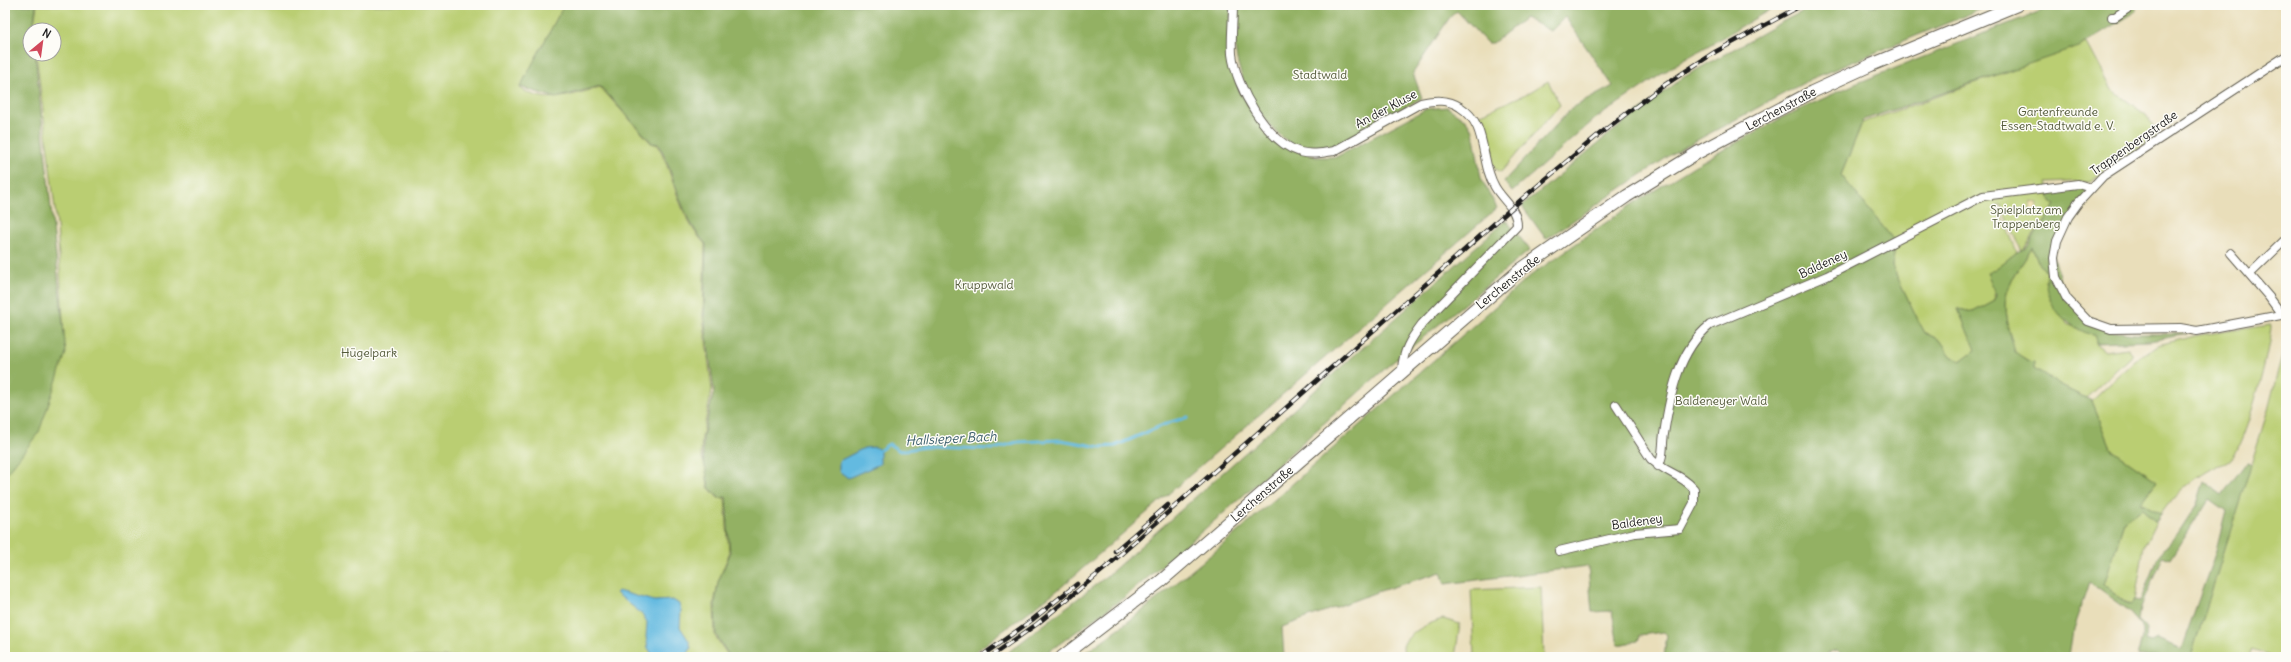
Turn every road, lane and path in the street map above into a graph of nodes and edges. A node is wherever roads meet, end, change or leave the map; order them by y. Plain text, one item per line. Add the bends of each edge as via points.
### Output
1 (1233, 5) edge
2 (2017, 5) edge
3 (2133, 5) edge
4 (2112, 17) dead end
5 (2286, 56) edge
6 (2091, 188) junction
7 (2286, 239) edge
8 (2231, 253) dead end
9 (2250, 274) junction
10 (2284, 315) edge
11 (1402, 370) junction
12 (1616, 405) dead end
13 (1658, 466) junction
14 (1559, 551) dead end
15 (1062, 657) edge

1 - 11 street, An der Kluse via 1232,54 1245,92 1263,124 1278,139 1299,152 1319,154 1334,151 1421,103 1433,100 1456,104 1467,111 1475,121 1481,134 1487,168 1495,187 1516,213 1517,226 1422,324 1407,346
2 - 11 main road, Lerchenstraße via 1812,92 1697,153 1627,196 1520,270
3 - 4 street
5 - 6 street, Trappenbergstraße via 2103,176
6 - 10 street, Trappenbergstraße via 2078,203 2059,234 2054,258 2056,277 2063,293 2088,321 2117,330 2180,328 2198,331
6 - 13 street, Baldeney via 2078,184 1983,196 1828,276 1710,325 1694,342 1675,381 1664,434 1662,461
7 - 9 street
8 - 9 street
9 - 10 street
11 - 15 main road, Lerchenstraße via 1161,581
12 - 13 street, Baldeney
13 - 14 street, Baldeney via 1683,479 1694,489 1694,503 1680,529 1635,533

